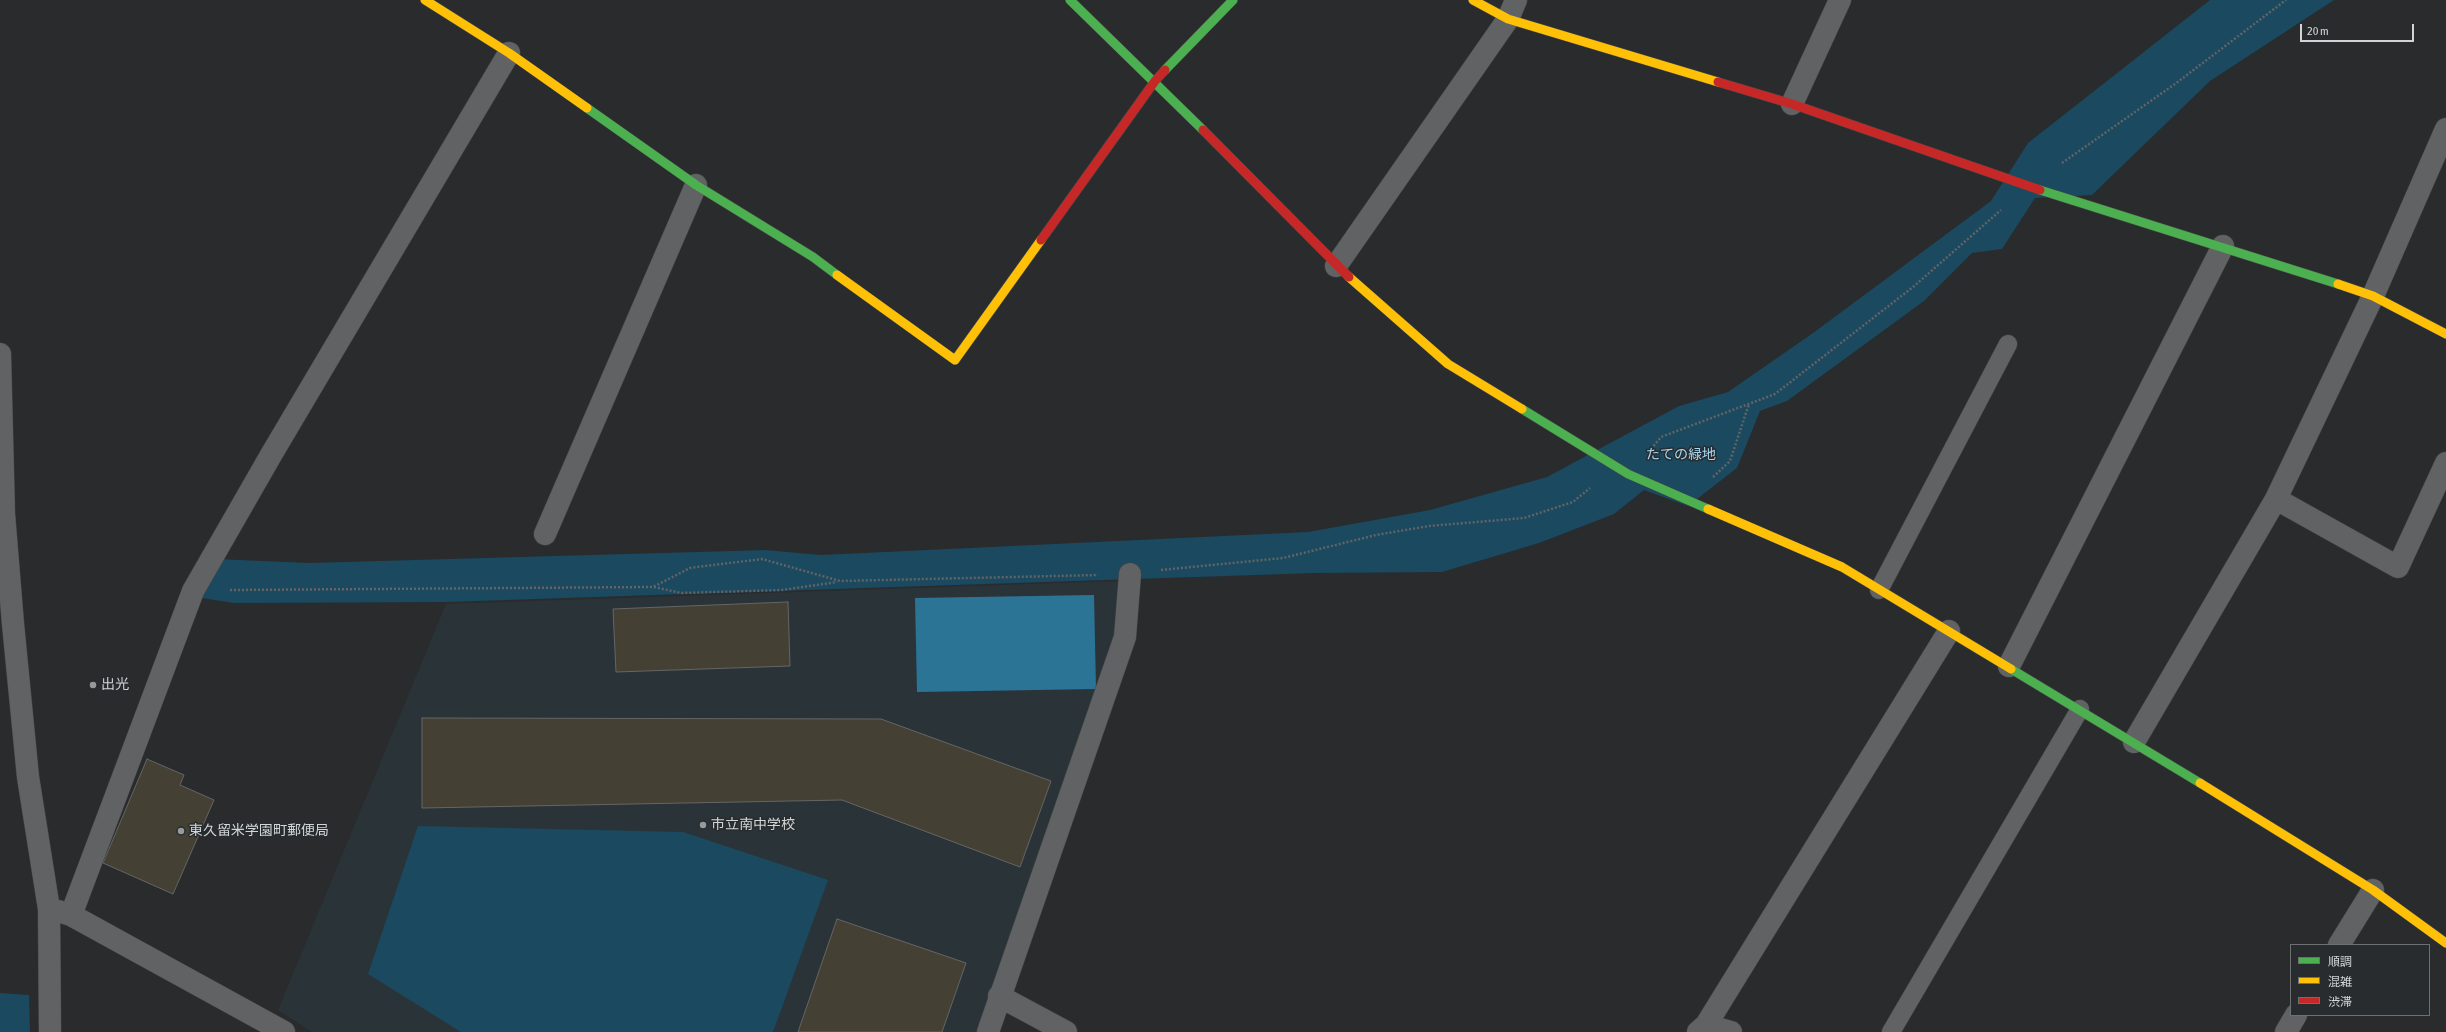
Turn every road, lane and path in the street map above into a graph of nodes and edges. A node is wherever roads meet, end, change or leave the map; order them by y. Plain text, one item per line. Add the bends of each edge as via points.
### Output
1 (424, 0) edge
2 (1070, 0) edge
3 (1233, 0) edge
4 (1473, 0) edge
5 (1840, 0) edge
6 (2286, 0) edge
7 (1512, 10) edge
8 (509, 53) junction
9 (1155, 82) junction
10 (1792, 104) junction
11 (2446, 129) edge
12 (696, 185) junction
13 (2029, 186) junction
14 (2223, 246) junction
15 (1336, 266) junction
16 (2373, 296) junction
17 (2446, 334) edge
18 (2008, 344) dead end
19 (0, 354) edge
20 (1749, 404) junction
21 (0, 406) edge
22 (1646, 454) dead end
23 (2446, 463) edge
24 (1594, 485) dead end
25 (2276, 499) junction
26 (1688, 500) junction
27 (545, 534) dead end
28 (1130, 574) junction
29 (840, 581) junction
30 (653, 587) junction
31 (1880, 590) junction
32 (193, 591) junction
33 (1949, 631) junction
34 (2009, 666) junction
35 (2080, 709) junction
36 (2134, 742) junction
37 (2372, 890) junction
38 (49, 909) junction
39 (71, 914) junction
40 (2446, 943) edge
41 (2340, 944) edge
42 (999, 996) junction
43 (2295, 1016) edge
44 (1702, 1029) edge
45 (50, 1032) edge
46 (284, 1032) edge
47 (988, 1032) edge
48 (1066, 1032) edge
49 (1731, 1032) edge
50 (1891, 1032) edge
51 (2286, 1032) edge

1 - 8 street
2 - 9 street
3 - 9 street
4 - 7 street
5 - 10 street
6 - 13 path via 2175,84
7 - 10 street
7 - 15 street
8 - 12 street
8 - 32 street
9 - 12 street via 954,360 813,257
9 - 15 street
10 - 13 street
11 - 16 street
12 - 27 street
13 - 14 street
13 - 20 path via 1907,292 1775,394
14 - 16 street
14 - 34 street
15 - 26 street via 1448,364 1628,474
16 - 17 street
16 - 25 street
18 - 31 lane
19 - 21 street
20 - 22 path via 1661,437
20 - 26 path via 1730,461
21 - 38 street via 4,514 28,777
23 - 25 street via 2398,567
24 - 28 path via 1573,502 1524,518 1429,526 1376,535 1283,558
25 - 36 street
26 - 31 street via 1842,567
28 - 29 path
28 - 42 street via 1125,637
29 - 30 path via 782,590 681,593
29 - 30 path via 762,559 690,568
30 - 32 path
31 - 33 street
32 - 39 street
33 - 34 street
33 - 44 street
34 - 35 street
35 - 36 street
35 - 50 lane
36 - 37 street
37 - 40 street
37 - 41 street
38 - 39 street
38 - 45 street
39 - 46 street
42 - 47 street
42 - 48 street
43 - 51 street
44 - 49 street

